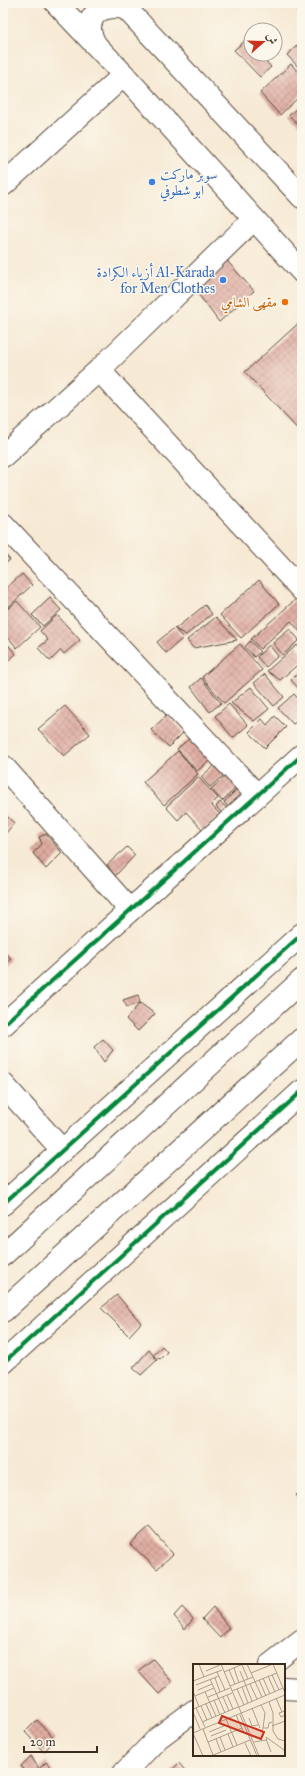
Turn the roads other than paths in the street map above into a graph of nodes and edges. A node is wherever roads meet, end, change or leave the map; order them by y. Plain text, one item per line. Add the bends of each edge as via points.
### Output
1 (56, 3) edge
2 (123, 5) edge
3 (95, 44) junction
4 (124, 75) junction
5 (3, 185) edge
6 (302, 197) edge
7 (254, 219) junction
8 (302, 272) edge
9 (99, 370) junction
10 (3, 456) edge
11 (3, 524) edge
12 (302, 590) edge
13 (302, 755) edge
14 (3, 766) edge
15 (257, 795) junction
16 (130, 910) junction
17 (302, 934) edge
18 (302, 980) edge
19 (3, 1025) edge
20 (302, 1039) edge
21 (3, 1084) edge
22 (302, 1091) edge
23 (62, 1150) junction
24 (3, 1204) edge
25 (3, 1255) edge
26 (3, 1311) edge
27 (3, 1363) edge
28 (302, 1640) edge
29 (271, 1664) edge
30 (285, 1688) edge
31 (302, 1689) edge
32 (193, 1713) edge
33 (124, 1773) edge

1 - 3 street
2 - 3 street via 103,8 96,13 90,29
2 - 6 street
3 - 4 street
4 - 5 street
4 - 7 street
7 - 8 street
7 - 9 street
9 - 10 street
9 - 12 street
11 - 15 street
13 - 15 street
14 - 16 street
15 - 16 street
16 - 19 street
17 - 23 street
18 - 25 street
20 - 26 street
21 - 23 street
22 - 27 street
23 - 24 street
28 - 29 street
30 - 31 street
32 - 33 street via 158,1738

